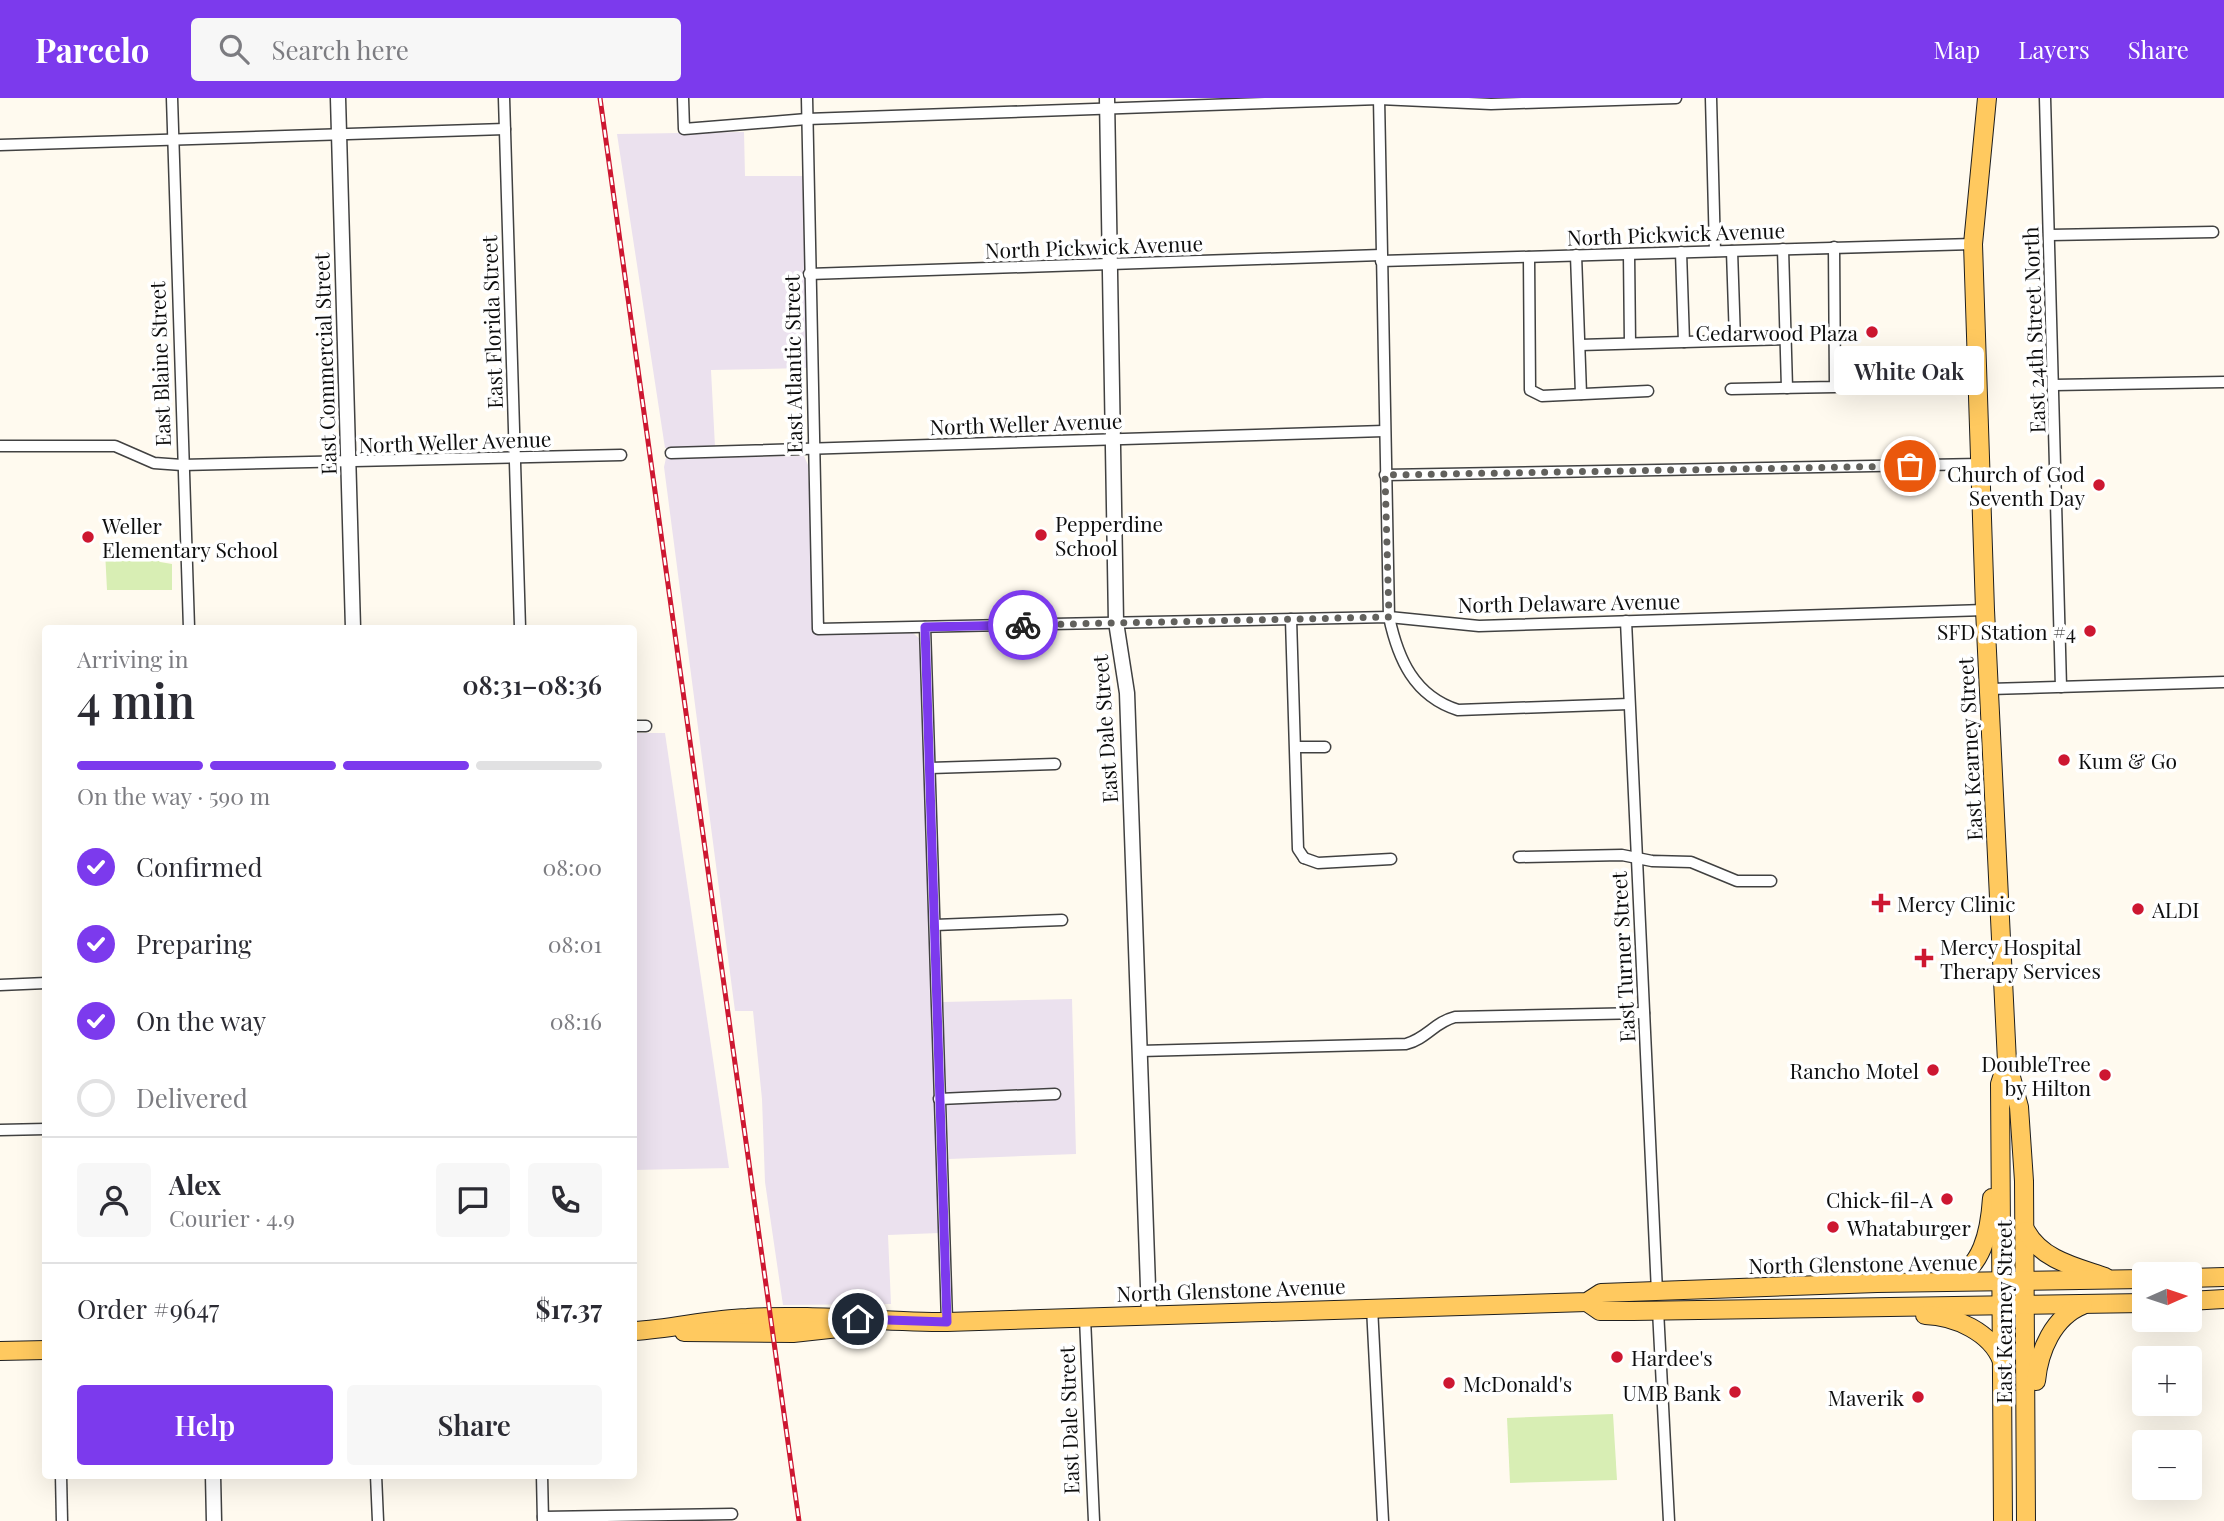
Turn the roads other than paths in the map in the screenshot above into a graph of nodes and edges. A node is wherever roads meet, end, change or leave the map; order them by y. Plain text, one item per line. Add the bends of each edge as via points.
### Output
1 (172, 98) edge
2 (338, 98) edge
3 (504, 98) edge
4 (683, 98) edge
5 (807, 98) edge
6 (1676, 98) edge
7 (1711, 98) edge
8 (1987, 98) edge
9 (2045, 98) edge
10 (1379, 99) edge
11 (1107, 103) edge
12 (807, 120) junction
13 (505, 129) junction
14 (339, 136) junction
15 (173, 141) junction
16 (0, 145) edge
17 (2213, 232) dead end
18 (2050, 235) junction
19 (1973, 244) junction
20 (1834, 247) junction
21 (1783, 249) junction
22 (1715, 251) junction
23 (1731, 251) junction
24 (1681, 252) junction
25 (1629, 254) junction
26 (1576, 255) junction
27 (1529, 257) junction
28 (1381, 258) junction
29 (1110, 265) junction
30 (809, 274) junction
31 (1786, 339) junction
32 (1735, 340) junction
33 (1684, 342) junction
34 (1630, 343) junction
35 (1580, 345) junction
36 (2224, 382) edge
37 (2054, 385) junction
38 (1787, 388) junction
39 (1731, 389) dead end
40 (1648, 391) dead end
41 (1581, 394) junction
42 (1384, 431) junction
43 (1112, 439) junction
44 (0, 446) edge
45 (813, 451) junction
46 (671, 453) dead end
47 (621, 455) dead end
48 (515, 458) junction
49 (347, 464) junction
50 (1980, 464) junction
51 (182, 465) junction
52 (1385, 475) junction
53 (1985, 610) junction
54 (1389, 617) junction
55 (1291, 619) junction
56 (1626, 621) junction
57 (1116, 622) junction
58 (189, 625) edge
59 (352, 625) edge
60 (520, 625) edge
61 (925, 627) junction
62 (818, 629) joint
63 (2224, 682) edge
64 (2060, 687) junction
65 (1989, 689) junction
66 (1629, 704) junction
67 (637, 726) edge
68 (646, 726) dead end
69 (1297, 747) junction
70 (1325, 747) dead end
71 (1055, 764) dead end
72 (930, 768) junction
73 (1519, 857) dead end
74 (1304, 858) junction
75 (1637, 858) junction
76 (1391, 859) dead end
77 (1295, 867) dead end
78 (1771, 881) dead end
79 (1062, 920) dead end
80 (936, 925) junction
81 (42, 983) edge
82 (0, 985) edge
83 (1644, 1013) junction
84 (1140, 1051) junction
85 (2007, 1062) junction
86 (1055, 1094) dead end
87 (940, 1099) junction
88 (42, 1129) edge
89 (0, 1130) edge
90 (2003, 1158) junction
91 (2026, 1231) junction
92 (2224, 1276) edge
93 (2202, 1277) edge
94 (2132, 1279) edge
95 (2115, 1280) junction
96 (1933, 1283) junction
97 (2003, 1283) junction
98 (2027, 1283) junction
99 (1735, 1289) junction
100 (1657, 1292) junction
101 (2224, 1298) edge
102 (2202, 1300) edge
103 (2132, 1303) edge
104 (2086, 1304) junction
105 (2027, 1305) junction
106 (1593, 1306) junction
107 (2004, 1306) junction
108 (1372, 1307) junction
109 (1778, 1308) junction
110 (2224, 1308) edge
111 (2202, 1309) edge
112 (1658, 1310) junction
113 (1149, 1315) junction
114 (1085, 1318) junction
115 (947, 1322) junction
116 (637, 1331) edge
117 (42, 1350) edge
118 (0, 1351) edge
119 (2003, 1364) junction
120 (61, 1479) edge
121 (213, 1479) edge
122 (376, 1479) edge
123 (542, 1479) edge
124 (732, 1514) dead end
125 (543, 1519) edge
126 (62, 1521) edge
127 (214, 1521) edge
128 (378, 1521) edge
129 (1094, 1521) edge
130 (1383, 1521) edge
131 (1669, 1521) edge
132 (2003, 1521) edge
133 (2026, 1521) edge
134 (2036, 1521) edge

1 - 15 street, East Blaine Street
2 - 14 street, East Commercial Street
3 - 13 street, East Florida Street
4 - 12 street via 684,129
5 - 12 street, East Atlantic Street
6 - 10 street via 1491,104
7 - 22 street
8 - 19 main road, East Kearney Street
9 - 18 street, East 24th Street North
10 - 11 street
10 - 28 street
11 - 12 street
11 - 29 street, East Dale Street
12 - 30 street, East Atlantic Street
13 - 14 street
13 - 48 street, East Florida Street
14 - 15 street
14 - 49 street, East Commercial Street
15 - 16 street
15 - 51 street, East Blaine Street
17 - 18 street
18 - 37 street, East 24th Street North
19 - 20 street, North Pickwick Avenue
19 - 50 main road, East Kearney Street
20 - 21 street, North Pickwick Avenue
20 - 38 street via 1837,383 1829,388
21 - 23 street, North Pickwick Avenue
21 - 31 street
22 - 23 street, North Pickwick Avenue
22 - 24 street, North Pickwick Avenue
23 - 32 street
24 - 25 street, North Pickwick Avenue
24 - 33 street
25 - 26 street, North Pickwick Avenue
25 - 34 street
26 - 27 street, North Pickwick Avenue
26 - 35 street
27 - 28 street, North Pickwick Avenue
27 - 41 street via 1530,390 1542,396
28 - 29 street, North Pickwick Avenue
28 - 42 street
29 - 30 street, North Pickwick Avenue
29 - 43 street, East Dale Street
30 - 45 street, East Atlantic Street
31 - 32 street
31 - 38 street
32 - 33 street
33 - 34 street
34 - 35 street
35 - 41 street
36 - 37 street
37 - 64 street, East 24th Street North
38 - 39 street
40 - 41 street
42 - 43 street, North Weller Avenue
42 - 52 street
43 - 45 street, North Weller Avenue
43 - 57 street, East Dale Street
44 - 51 street, North Weller Avenue via 115,446 154,463
45 - 46 street, North Weller Avenue
45 - 62 street, East Atlantic Street
47 - 48 street, North Weller Avenue
48 - 49 street, North Weller Avenue
48 - 60 street, East Florida Street
49 - 51 street, North Weller Avenue
49 - 59 street, East Commercial Street
50 - 52 street
50 - 53 main road, East Kearney Street
51 - 58 street, East Blaine Street
52 - 54 street
53 - 56 street, North Delaware Avenue
53 - 65 main road, East Kearney Street
54 - 55 street, North Delaware Avenue
54 - 56 street, North Delaware Avenue via 1479,626
54 - 66 street via 1408,674 1440,704 1458,710
55 - 57 street, North Delaware Avenue
55 - 69 street
56 - 66 street, East Turner Street
57 - 61 street, North Delaware Avenue
57 - 84 street, East Dale Street via 1127,693
61 - 62 street, North Delaware Avenue
61 - 72 street
63 - 64 street
64 - 65 street
65 - 85 main road, East Kearney Street
66 - 75 street, East Turner Street
67 - 68 street
69 - 70 street
69 - 74 street via 1298,849
71 - 72 street
72 - 80 street
73 - 75 street
74 - 76 street via 1318,863
74 - 77 street
75 - 78 street via 1697,863 1745,882
75 - 83 street, East Turner Street
79 - 80 street
80 - 87 street
81 - 82 street
83 - 84 street via 1455,1017 1406,1044
83 - 100 street, East Turner Street
84 - 113 street, East Dale Street
85 - 90 main road, East Kearney Street via 2000,1084
85 - 91 main road, East Kearney Street via 2019,1107
86 - 87 street
87 - 115 street
88 - 89 street
90 - 96 main road via 1993,1176 1990,1225 1979,1254 1962,1275
90 - 97 main road, East Kearney Street
91 - 95 main road via 2055,1259
91 - 98 main road, East Kearney Street
92 - 93 main road
94 - 95 main road, North Glenstone Avenue
95 - 98 main road, North Glenstone Avenue
96 - 97 main road, North Glenstone Avenue
96 - 99 main road, North Glenstone Avenue
97 - 98 main road, North Glenstone Avenue
97 - 107 main road, East Kearney Street
98 - 105 main road, East Kearney Street
99 - 100 main road, North Glenstone Avenue
99 - 112 main road via 1724,1298 1671,1301
100 - 106 main road, North Glenstone Avenue via 1601,1293
101 - 102 main road
103 - 104 main road, North Glenstone Avenue
104 - 105 main road, North Glenstone Avenue
104 - 134 main road via 2063,1317 2038,1363
105 - 107 main road, North Glenstone Avenue
105 - 133 main road, East Kearney Street
106 - 108 main road, North Glenstone Avenue
106 - 112 main road, North Glenstone Avenue
107 - 109 main road, North Glenstone Avenue
107 - 119 main road, East Kearney Street
108 - 113 main road, North Glenstone Avenue
108 - 130 street
109 - 112 main road, North Glenstone Avenue
109 - 119 main road via 1822,1317 1941,1316 1989,1340
110 - 111 main road
112 - 131 street
113 - 114 main road, North Glenstone Avenue
114 - 115 main road, North Glenstone Avenue
114 - 129 street, East Dale Street
115 - 116 main road, North Glenstone Avenue via 877,1322 793,1333
117 - 118 main road
119 - 132 main road, East Kearney Street
120 - 126 street
121 - 127 street
122 - 128 street
123 - 125 street
124 - 125 street

